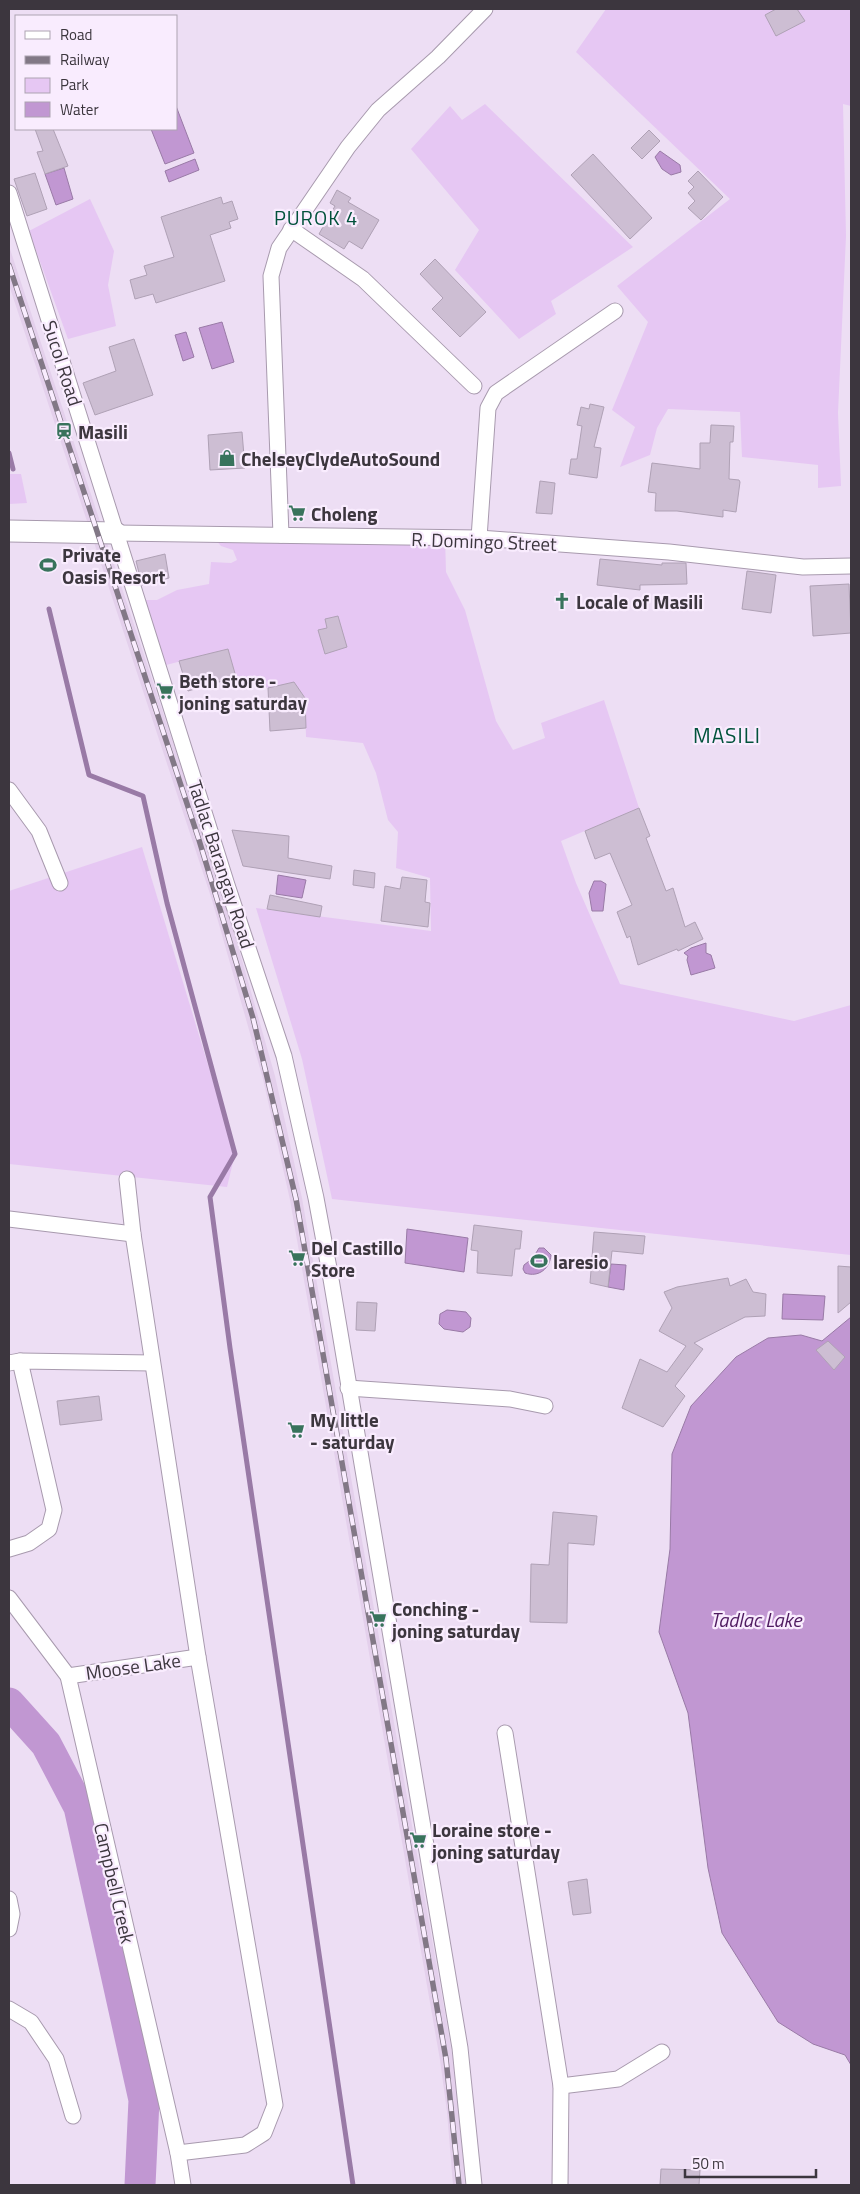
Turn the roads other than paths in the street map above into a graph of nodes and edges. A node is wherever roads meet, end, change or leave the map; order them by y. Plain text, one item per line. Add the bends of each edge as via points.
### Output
1 (485, 9) edge
2 (9, 193) edge
3 (291, 229) junction
4 (615, 311) dead end
5 (474, 386) dead end
6 (9, 531) edge
7 (116, 533) junction
8 (281, 535) junction
9 (479, 538) junction
10 (851, 566) edge
11 (9, 790) edge
12 (60, 883) dead end
13 (127, 1179) dead end
14 (9, 1219) edge
15 (133, 1234) junction
16 (14, 1362) edge
17 (152, 1363) junction
18 (348, 1388) junction
19 (545, 1406) dead end
20 (9, 1550) edge
21 (9, 1598) edge
22 (198, 1657) junction
23 (68, 1676) junction
24 (505, 1734) dead end
25 (9, 1899) edge
26 (9, 1929) edge
27 (9, 2009) edge
28 (662, 2052) dead end
29 (561, 2086) junction
30 (73, 2116) dead end
31 (178, 2152) junction
32 (183, 2185) edge
33 (474, 2185) edge
34 (560, 2185) edge

1 - 3 street via 438,57 378,110
2 - 7 street, Sucol Road
3 - 5 street via 363,278
3 - 8 street via 279,248 271,276
4 - 9 street via 496,393 488,408
6 - 7 street
7 - 8 street, R. Domingo Street
7 - 18 street, Tadlac Barangay Road via 284,1056 316,1198
8 - 9 street, R. Domingo Street
9 - 10 street, R. Domingo Street via 668,552 804,567
11 - 12 street via 39,831
13 - 15 street
14 - 15 street
15 - 17 street
16 - 17 street
16 - 20 street via 54,1510 49,1529 29,1543
17 - 22 street
18 - 19 street via 510,1399
18 - 33 street, Tadlac Barangay Road via 460,2048
21 - 23 street, Campbell Creek
22 - 23 street, Moose Lake
22 - 31 street via 275,2105 264,2133 245,2145
23 - 31 street, Campbell Creek
24 - 29 street
25 - 26 street via 12,1914
27 - 30 street via 31,2022 56,2059
28 - 29 street via 618,2079
29 - 34 street
31 - 32 street, Campbell Creek

